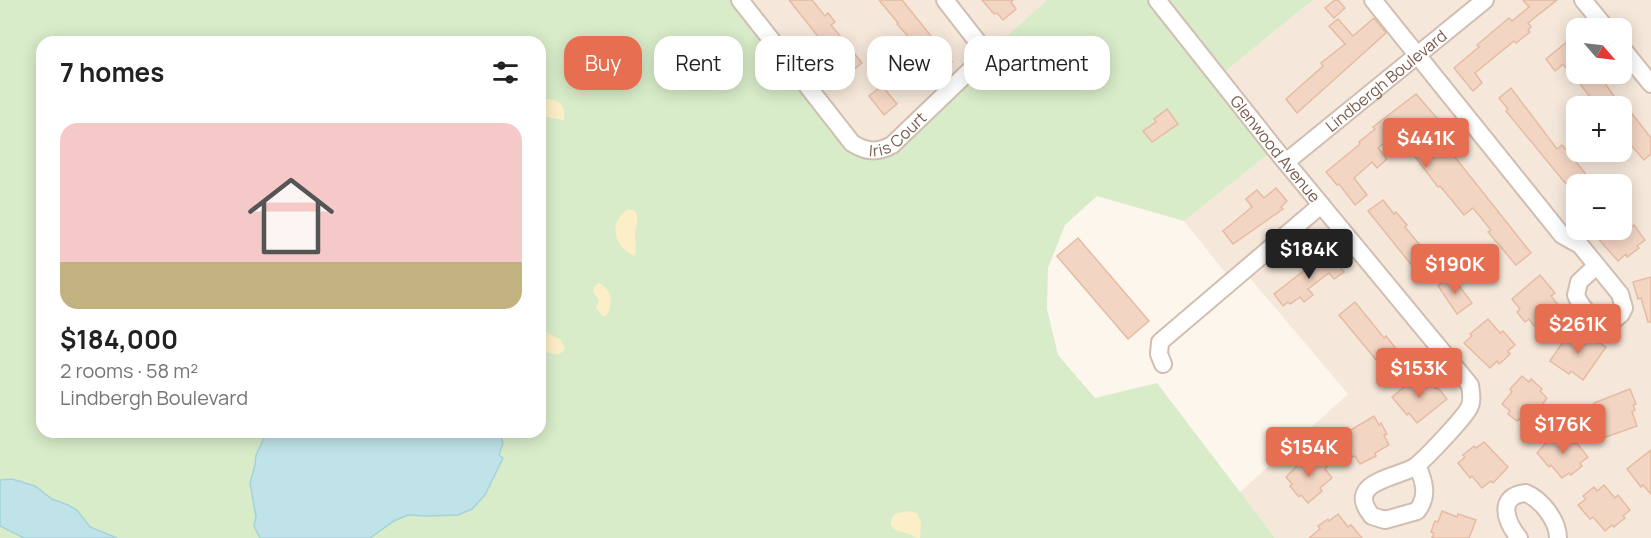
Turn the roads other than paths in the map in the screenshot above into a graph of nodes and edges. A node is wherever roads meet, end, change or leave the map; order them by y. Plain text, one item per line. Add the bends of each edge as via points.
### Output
1 (740, 0) edge
2 (945, 0) edge
3 (1157, 0) edge
4 (1373, 0) edge
5 (1485, 0) edge
6 (1582, 0) edge
7 (1597, 18) edge
8 (1417, 55) junction
9 (1632, 60) edge
10 (1651, 84) edge
11 (1286, 162) junction
12 (1321, 205) junction
13 (1596, 266) dead end
14 (1164, 364) dead end
15 (1417, 465) dead end
16 (1519, 538) edge
17 (1558, 538) edge

1 - 2 street, Iris Court via 852,143 872,151 892,145 987,54
3 - 11 street, Glenwood Avenue
4 - 8 street
5 - 8 street, Lindbergh Boulevard
6 - 7 street
8 - 11 street, Lindbergh Boulevard
8 - 13 street via 1565,238 1580,245
9 - 10 street
11 - 12 street, Glenwood Avenue
12 - 14 street via 1160,342 1159,354
12 - 15 street, Glenwood Avenue via 1470,385 1470,406
16 - 17 street via 1505,512 1515,496 1526,493 1548,512

